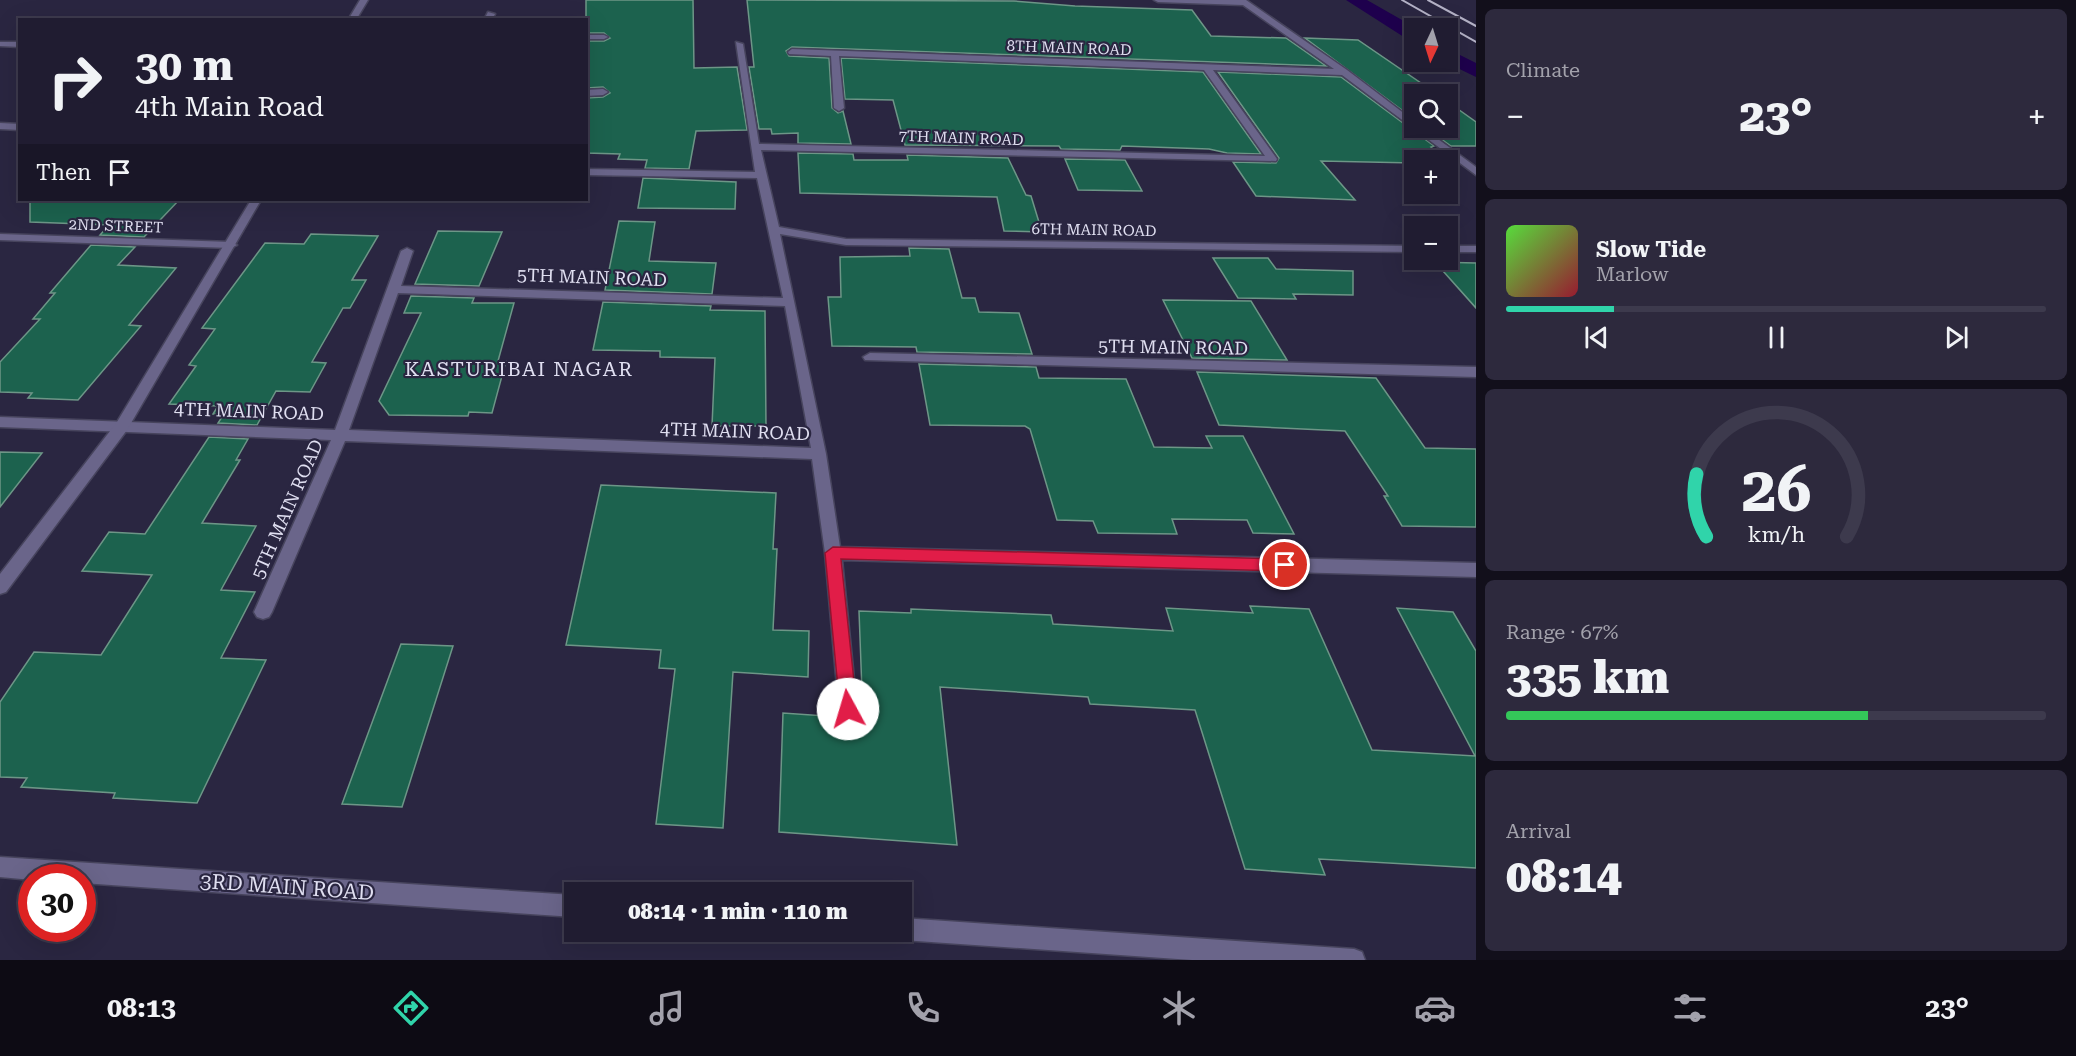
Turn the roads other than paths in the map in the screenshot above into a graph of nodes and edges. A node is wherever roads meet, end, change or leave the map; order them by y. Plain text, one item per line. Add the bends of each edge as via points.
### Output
1 (364, 0) edge
2 (1158, 0) edge
3 (1243, 1) edge
4 (353, 18) edge
5 (588, 37) edge
6 (604, 37) dead end
7 (0, 44) edge
8 (739, 44) dead end
9 (18, 45) edge
10 (792, 52) dead end
11 (835, 54) junction
12 (1207, 67) junction
13 (1344, 72) junction
14 (603, 92) dead end
15 (588, 93) edge
16 (839, 108) dead end
17 (1404, 117) edge
18 (0, 126) edge
19 (18, 127) edge
20 (1432, 138) edge
21 (755, 147) junction
22 (588, 172) edge
23 (1476, 172) edge
24 (761, 175) junction
25 (255, 201) edge
26 (774, 230) junction
27 (0, 237) edge
28 (231, 245) junction
29 (1404, 249) edge
30 (1458, 249) edge
31 (1476, 249) edge
32 (407, 251) dead end
33 (393, 289) junction
34 (790, 302) junction
35 (870, 357) dead end
36 (1476, 372) edge
37 (0, 422) edge
38 (122, 426) junction
39 (340, 434) junction
40 (819, 454) junction
41 (833, 553) junction
42 (1476, 570) edge
43 (0, 587) edge
44 (263, 612) dead end
45 (848, 709) dead end
46 (0, 867) edge
47 (564, 905) edge
48 (912, 930) edge
49 (1354, 960) edge

1 - 4 street
2 - 3 street
3 - 13 street
5 - 6 street
7 - 9 street
8 - 21 street
10 - 11 street, 8TH MAIN ROAD
11 - 12 street, 8TH MAIN ROAD
11 - 16 street
12 - 13 street, 8TH MAIN ROAD
12 - 21 street, 7TH MAIN ROAD via 1272,158 1270,161
13 - 17 street
14 - 15 street
18 - 19 street
20 - 23 street
21 - 24 street
22 - 24 street
24 - 26 street
25 - 28 street
26 - 29 street, 6TH MAIN ROAD via 846,242
26 - 34 street
27 - 28 street, 2ND STREET
28 - 38 street
30 - 31 street
32 - 33 street, 5TH MAIN ROAD
33 - 34 street, 5TH MAIN ROAD
33 - 39 street, 5TH MAIN ROAD
34 - 40 street
35 - 36 street, 5TH MAIN ROAD
37 - 38 street, 4TH MAIN ROAD
38 - 39 street, 4TH MAIN ROAD
38 - 43 street
39 - 40 street, 4TH MAIN ROAD
39 - 44 street, 5TH MAIN ROAD
40 - 41 street, 4TH MAIN ROAD
41 - 42 street
41 - 45 street, 4TH MAIN ROAD
46 - 47 street, 3RD MAIN ROAD
48 - 49 street

